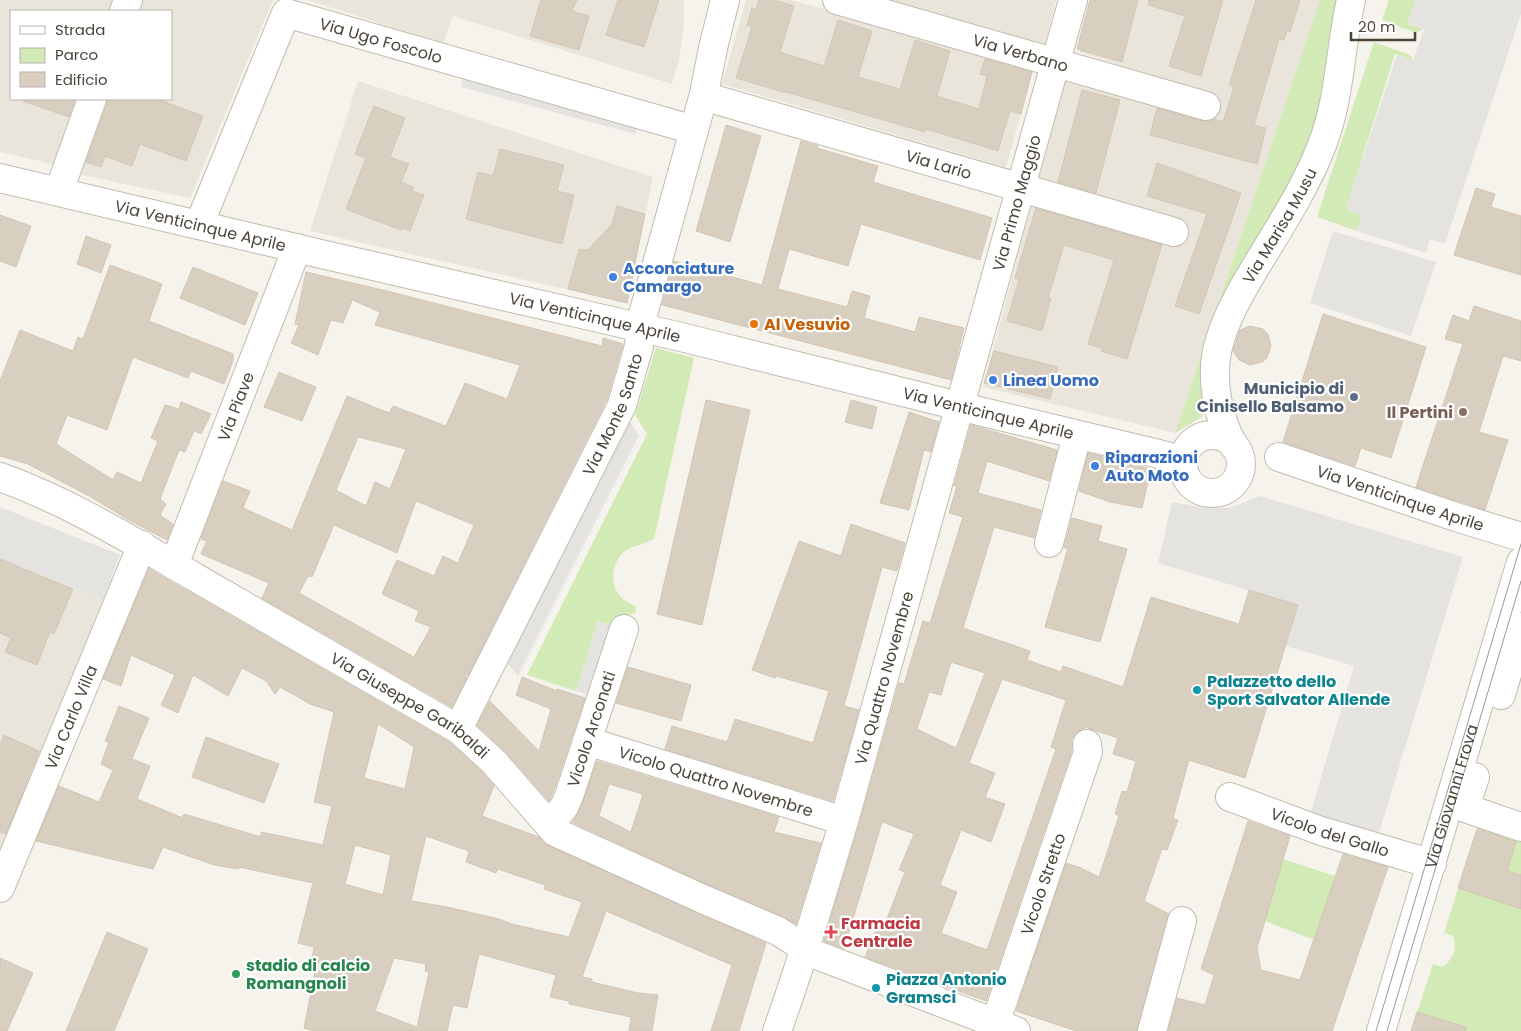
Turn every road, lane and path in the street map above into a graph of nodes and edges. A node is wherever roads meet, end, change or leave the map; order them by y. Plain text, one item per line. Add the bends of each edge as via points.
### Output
1 (715, 0) edge
2 (725, 0) edge
3 (837, 0) edge
4 (1073, 0) edge
5 (1351, 0) edge
6 (713, 48) junction
7 (1054, 63) junction
8 (704, 94) junction
9 (92, 100) edge
10 (1206, 106) dead end
11 (694, 130) junction
12 (0, 178) edge
13 (1020, 187) junction
14 (59, 191) junction
15 (199, 225) junction
16 (1174, 232) dead end
17 (297, 248) junction
18 (642, 328) junction
19 (960, 406) junction
20 (1077, 435) junction
21 (1234, 446) junction
22 (1279, 457) dead end
23 (1184, 471) junction
24 (0, 477) edge
25 (1521, 537) edge
26 (1049, 543) dead end
27 (142, 545) junction
28 (1521, 562) edge
29 (174, 565) junction
30 (1521, 627) edge
31 (624, 629) dead end
32 (458, 729) junction
33 (587, 741) junction
34 (1087, 744) dead end
35 (1230, 797) dead end
36 (844, 821) junction
37 (549, 824) junction
38 (1521, 827) edge
39 (1432, 864) junction
40 (0, 888) edge
41 (1182, 921) dead end
42 (804, 949) junction
43 (1006, 1028) edge
44 (777, 1031) edge
45 (1152, 1031) edge
46 (1381, 1031) edge

1 - 6 street, Via Monte Santo
2 - 6 street, Via Monte Santo
3 - 7 street, Via Verbano
4 - 7 street, Via Primo Maggio
5 - 21 street, Via Marisa Musu via 1334,105 1322,145 1302,190 1241,292 1218,349 1219,407
6 - 8 street, Via Monte Santo
7 - 10 street, Via Verbano
7 - 13 street, Via Primo Maggio
8 - 11 street, Via Monte Santo
8 - 13 street, Via Lario
9 - 14 street
11 - 15 street, Via Ugo Foscolo via 286,13
11 - 18 street, Via Monte Santo via 642,318
12 - 14 street, Via Venticinque Aprile
13 - 16 street, Via Lario
13 - 19 street, Via Primo Maggio
14 - 15 street, Via Venticinque Aprile
15 - 17 street, Via Venticinque Aprile
17 - 18 street, Via Venticinque Aprile
17 - 29 street, Via Piave
18 - 19 street, Via Venticinque Aprile
18 - 32 street, Via Monte Santo via 622,405
19 - 20 street, Via Venticinque Aprile
19 - 36 street, Via Quattro Novembre
20 - 23 street, Via Venticinque Aprile via 1170,457
20 - 26 street
21 - 23 street via 1212,435 1200,438 1186,451
21 - 23 street via 1240,460 1239,472 1225,490 1213,493 1198,490
22 - 25 street, Via Venticinque Aprile
24 - 27 street, Via Giuseppe Garibaldi via 34,489
27 - 29 street, Via Giuseppe Garibaldi
27 - 40 street, Via Carlo Villa
28 - 39 street, Via Giovanni Frova
29 - 32 street, Via Giuseppe Garibaldi
30 - 38 street via 1465,808
31 - 33 street, Vicolo Arconati
32 - 37 street, Via Giuseppe Garibaldi via 494,762
33 - 36 street, Vicolo Quattro Novembre
33 - 37 street, Vicolo Arconati via 564,807
34 - 43 street, Vicolo Stretto via 1088,752
35 - 39 street, Vicolo del Gallo via 1321,831
36 - 42 street, Via Quattro Novembre
37 - 42 street, Via Giuseppe Garibaldi via 555,832 597,852 778,931
39 - 46 street, Via Giovanni Frova
41 - 45 street
42 - 43 street
42 - 44 street

